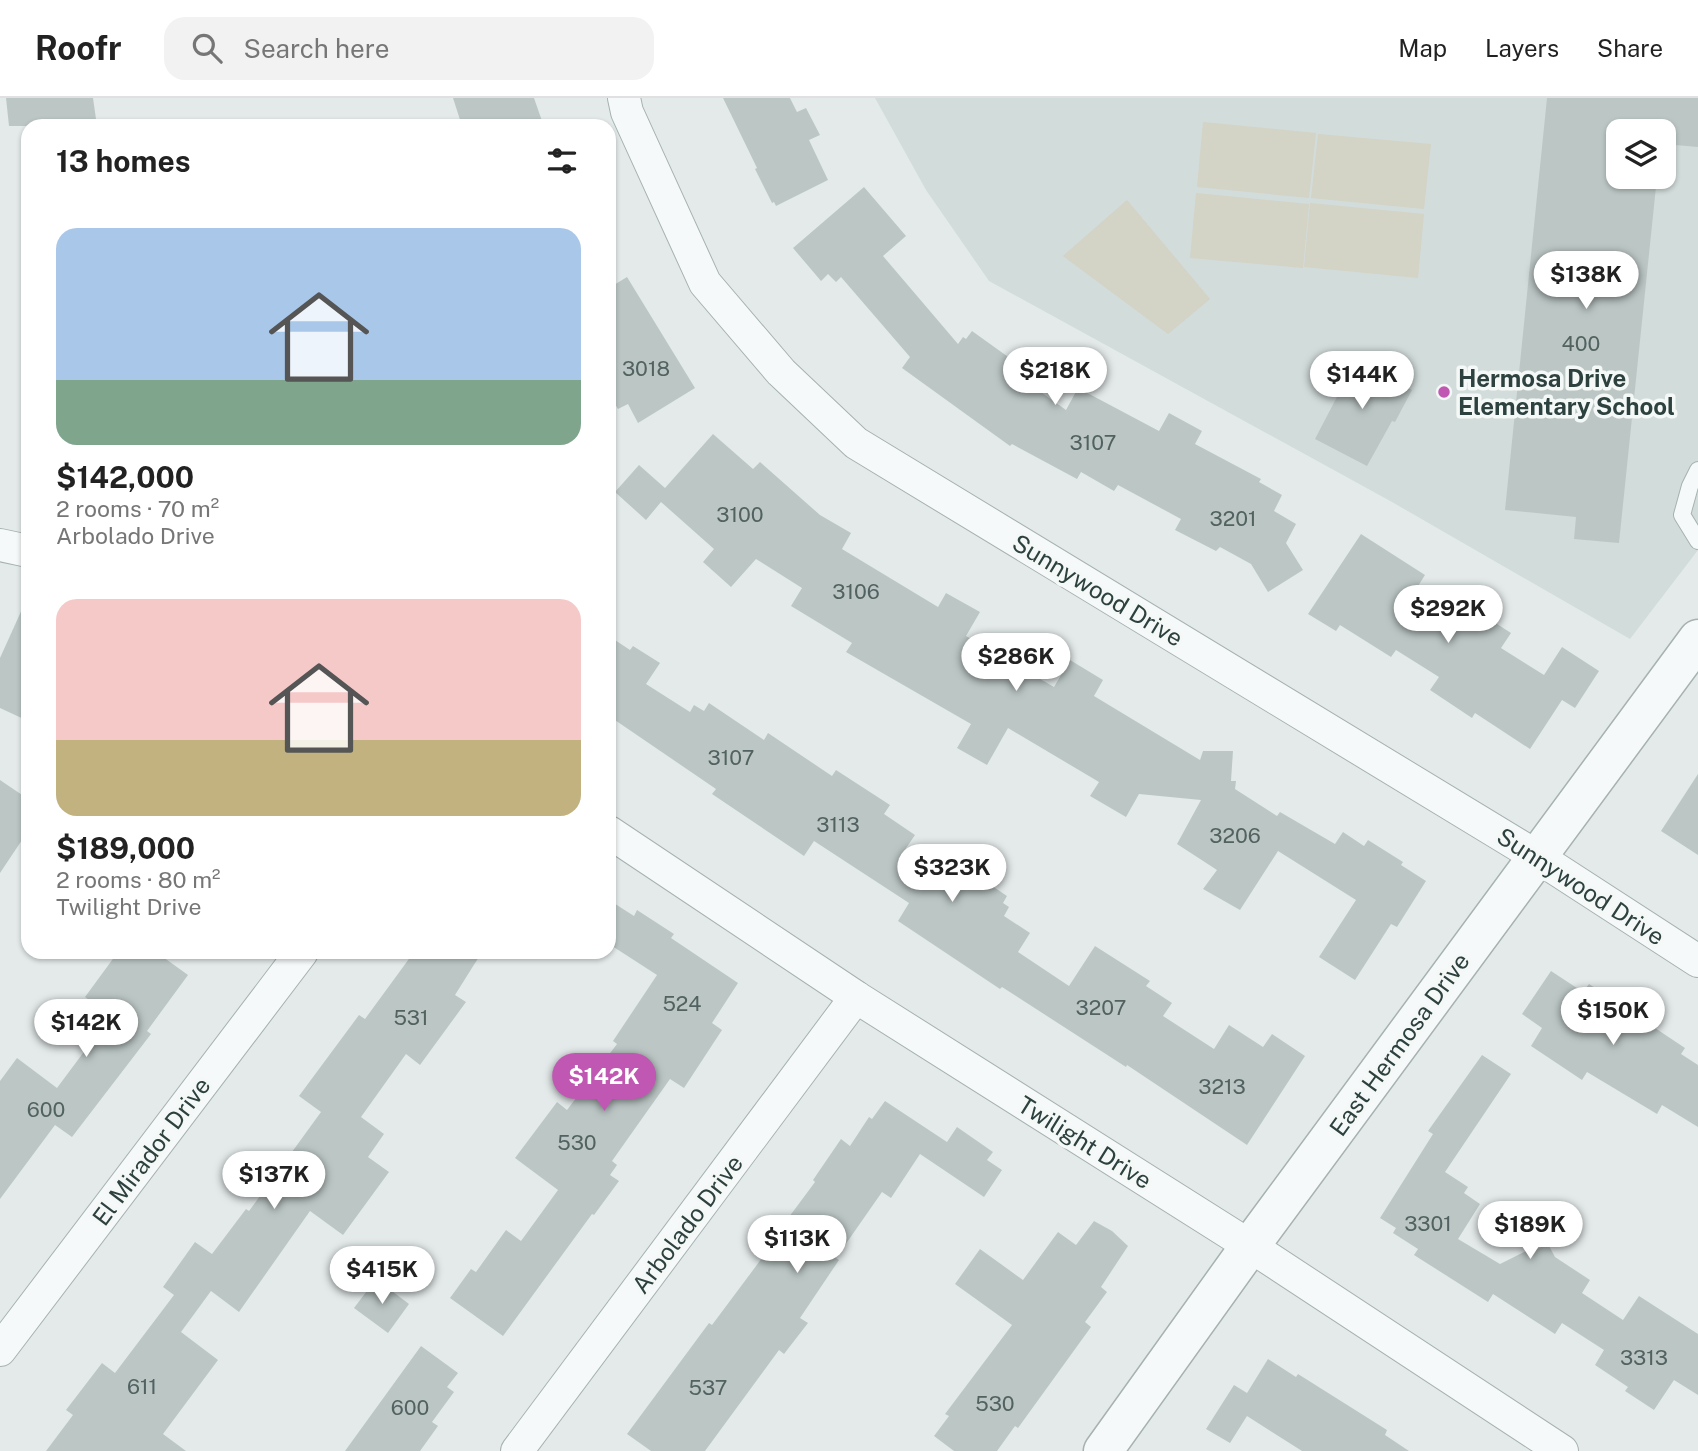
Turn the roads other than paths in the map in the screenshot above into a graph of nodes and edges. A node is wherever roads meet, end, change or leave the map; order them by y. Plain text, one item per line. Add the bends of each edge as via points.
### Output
1 (624, 98) edge
2 (1698, 470) edge
3 (1698, 541) edge
4 (0, 545) edge
5 (21, 550) edge
6 (1698, 639) edge
7 (616, 837) edge
8 (1536, 856) junction
9 (297, 959) edge
10 (1698, 961) edge
11 (856, 997) junction
12 (1250, 1246) junction
13 (0, 1350) edge
14 (517, 1451) edge
15 (1104, 1451) edge
16 (1562, 1451) edge

1 - 8 street, Sunnywood Drive via 705,283 781,372 856,443
2 - 3 lane via 1682,515
4 - 5 street
6 - 8 street, East Hermosa Drive
7 - 11 street, Twilight Drive
8 - 10 street, Sunnywood Drive
8 - 12 street, East Hermosa Drive
9 - 13 street, El Mirador Drive
11 - 12 street, Twilight Drive
11 - 14 street, Arbolado Drive
12 - 15 street, East Hermosa Drive
12 - 16 street, Twilight Drive

